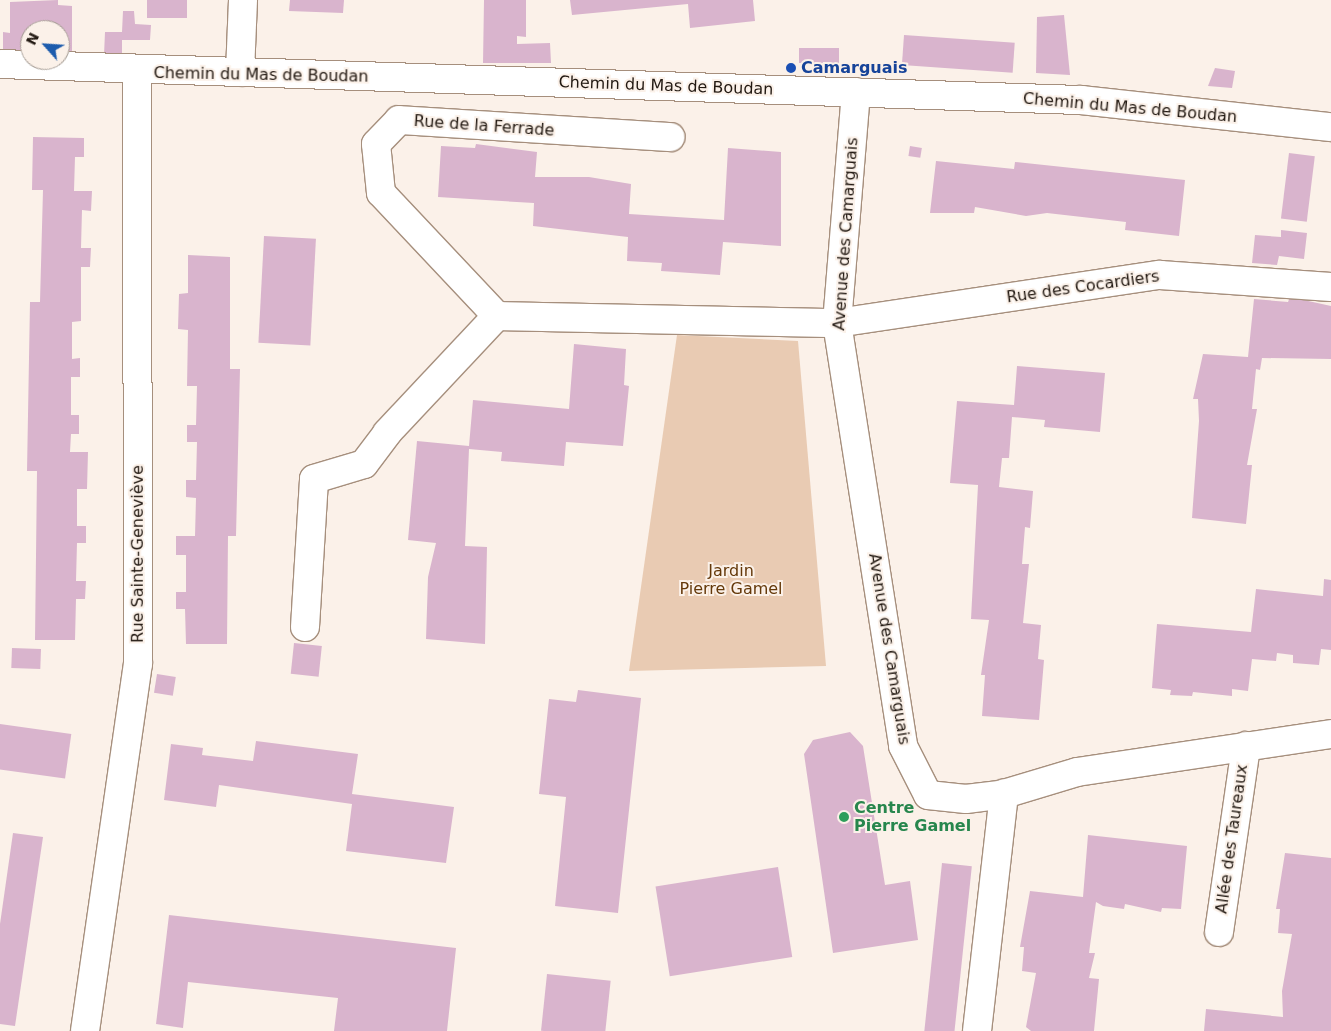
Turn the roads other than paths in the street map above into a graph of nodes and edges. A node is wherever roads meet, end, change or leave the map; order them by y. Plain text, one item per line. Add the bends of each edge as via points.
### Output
1 (243, 0) edge
2 (0, 64) edge
3 (137, 72) junction
4 (240, 72) junction
5 (856, 92) junction
6 (1331, 127) edge
7 (670, 137) dead end
8 (1331, 287) edge
9 (497, 316) junction
10 (837, 323) junction
11 (305, 627) dead end
12 (1331, 734) edge
13 (1246, 746) junction
14 (1004, 794) junction
15 (1219, 932) dead end
16 (85, 1031) edge
17 (977, 1031) edge

1 - 4 street
2 - 3 street, Chemin du Mas de Boudan
3 - 4 street, Chemin du Mas de Boudan
3 - 16 street, Rue Sainte-Geneviève via 138,664
4 - 5 street, Chemin du Mas de Boudan
5 - 6 street, Chemin du Mas de Boudan via 1081,100
5 - 10 street, Avenue des Camarguais
7 - 9 street, Rue de la Ferrade via 399,120 376,144 380,193
8 - 10 street, Rue des Cocardiers via 1160,275
9 - 10 street
9 - 11 street via 387,433 364,464 314,479
10 - 14 street, Avenue des Camarguais via 903,746 928,795 966,799
12 - 13 street, Avenue des Camarguais
13 - 14 street, Avenue des Camarguais via 1077,772
13 - 15 street, Allée des Taureaux
14 - 17 street

